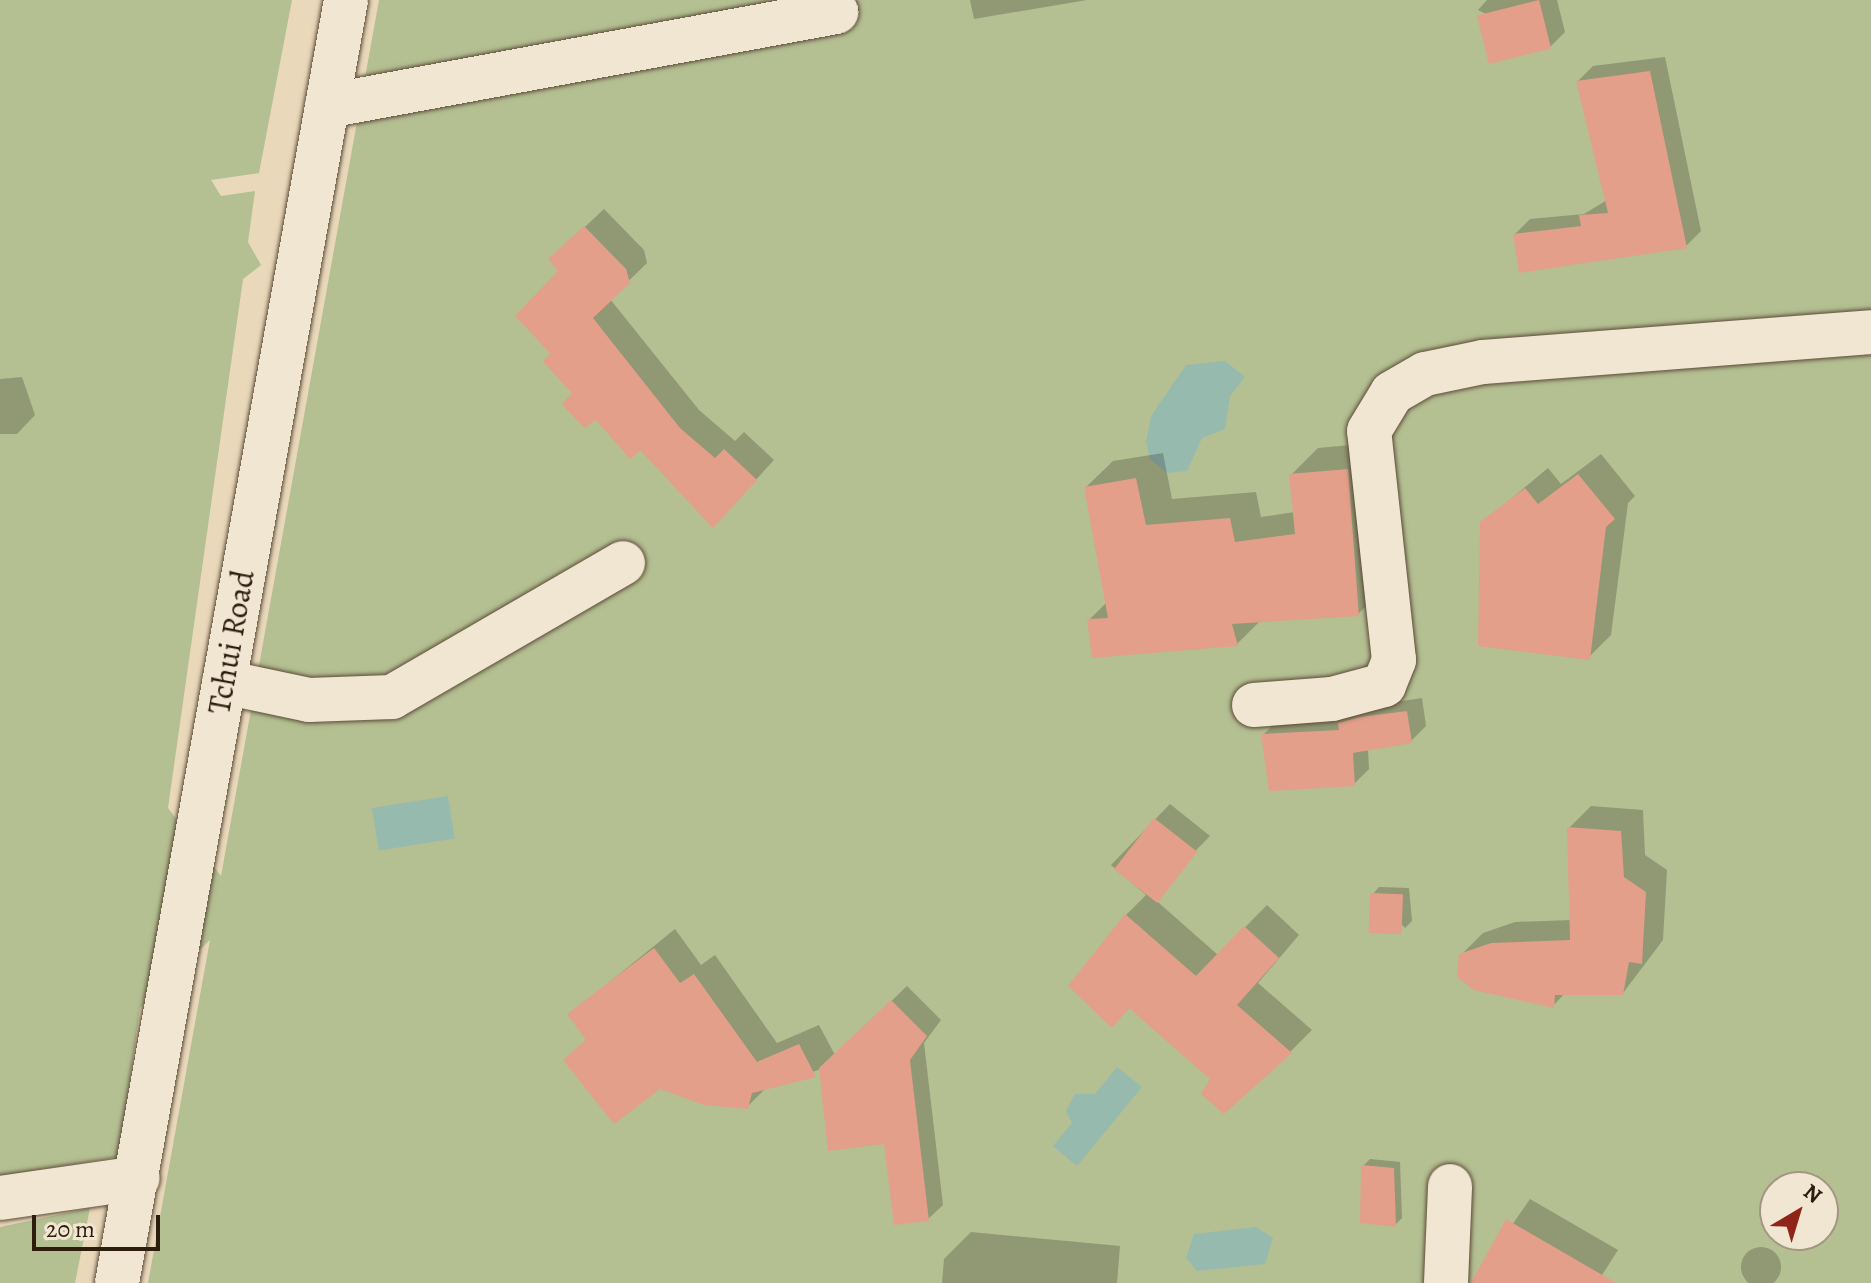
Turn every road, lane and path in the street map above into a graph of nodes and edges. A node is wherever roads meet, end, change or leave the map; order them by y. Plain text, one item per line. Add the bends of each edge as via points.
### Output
1 (346, 0) edge
2 (836, 12) dead end
3 (327, 106) junction
4 (1871, 332) edge
5 (623, 563) dead end
6 (224, 682) junction
7 (1254, 705) dead end
8 (138, 1178) junction
9 (1450, 1186) dead end
10 (0, 1198) edge
11 (117, 1283) edge
12 (1446, 1283) edge

1 - 3 street, Tchui Road
2 - 3 street
3 - 6 street, Tchui Road
4 - 7 street via 1483,362 1425,374 1392,393 1369,431 1394,660 1384,685 1332,699
5 - 6 street via 392,697 309,700
6 - 8 street, Tchui Road
8 - 10 street
8 - 11 street, Tchui Road
9 - 12 street

